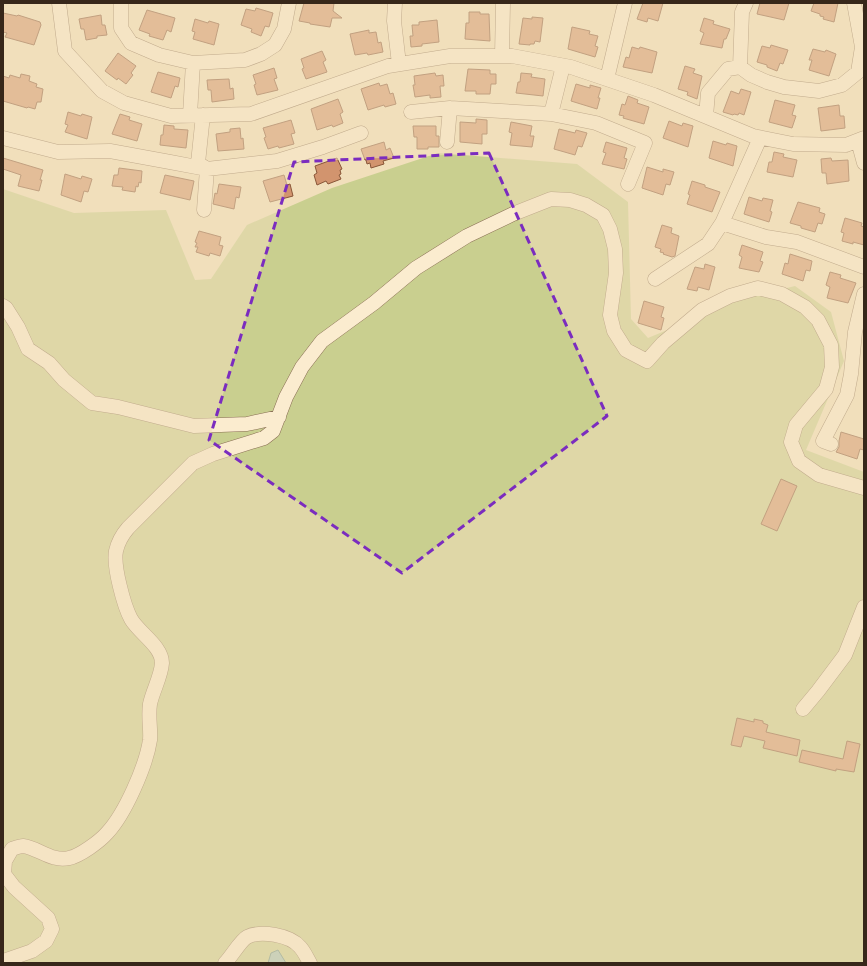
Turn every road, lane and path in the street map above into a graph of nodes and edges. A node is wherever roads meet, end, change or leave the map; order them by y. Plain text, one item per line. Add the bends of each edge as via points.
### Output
1 (59, 3) edge
2 (121, 3) edge
3 (289, 3) edge
4 (395, 3) edge
5 (503, 3) edge
6 (625, 3) edge
7 (746, 3) edge
8 (854, 3) edge
9 (502, 56) junction
10 (194, 63) junction
11 (399, 64) junction
12 (563, 66) junction
13 (740, 67) junction
14 (607, 79) junction
15 (450, 108) junction
16 (412, 112) dead end
17 (551, 114) junction
18 (196, 115) junction
19 (706, 116) junction
20 (361, 134) dead end
21 (3, 138) edge
22 (760, 138) junction
23 (861, 139) edge
24 (447, 142) dead end
25 (864, 163) edge
26 (206, 170) junction
27 (628, 184) dead end
28 (204, 210) dead end
29 (722, 223) junction
30 (864, 267) edge
31 (655, 279) dead end
32 (864, 294) edge
33 (3, 306) edge
34 (279, 417) junction
35 (830, 444) dead end
36 (864, 488) edge
37 (864, 607) edge
38 (803, 709) dead end
39 (3, 961) edge
40 (225, 963) edge
41 (310, 963) edge

1 - 18 street via 65,51 102,91 124,103 171,116
2 - 10 street via 121,28 131,43 159,55
3 - 10 street via 284,29 276,45 245,60
4 - 11 street via 394,21
5 - 9 street
6 - 14 street
7 - 13 street via 742,12
8 - 13 street via 862,47 858,72 842,85 819,91 784,87 751,75
9 - 11 street via 450,56
9 - 12 street
10 - 18 street
11 - 18 street via 251,114
12 - 14 street
12 - 17 street
13 - 19 street via 728,69 708,93
14 - 19 street
15 - 16 street
15 - 17 street
15 - 24 street
17 - 27 street via 596,123 645,143
18 - 26 street via 198,163
19 - 22 street
20 - 26 street via 277,161
21 - 26 street via 58,152 110,152
22 - 23 street via 793,144 846,145
22 - 29 street
23 - 25 street
26 - 28 street
29 - 30 street via 766,237 797,242
29 - 31 street via 708,244
32 - 35 street via 855,332 847,395 823,441
33 - 34 street via 18,327 28,349 49,363 64,380 92,403 194,426 247,424
34 - 36 street via 302,367 322,342 416,268 467,236 513,214 551,199 570,200 586,205 603,215 610,229 616,273 610,315 612,326 626,350 647,361 702,310 730,296 758,288 782,294 805,307 818,320 831,345 832,368 826,389 796,425 791,442 799,461 818,474
34 - 39 street via 273,431 264,438 193,463 120,538 116,565 126,606 131,620 159,652 162,663 150,702 150,739 145,760 120,816 107,834 85,850 70,858 54,858 22,846 12,849 5,861 4,874 14,887 48,918 52,929 46,941 32,951
37 - 38 street via 845,655
40 - 41 street via 246,937 258,934 274,934 289,939 300,946

